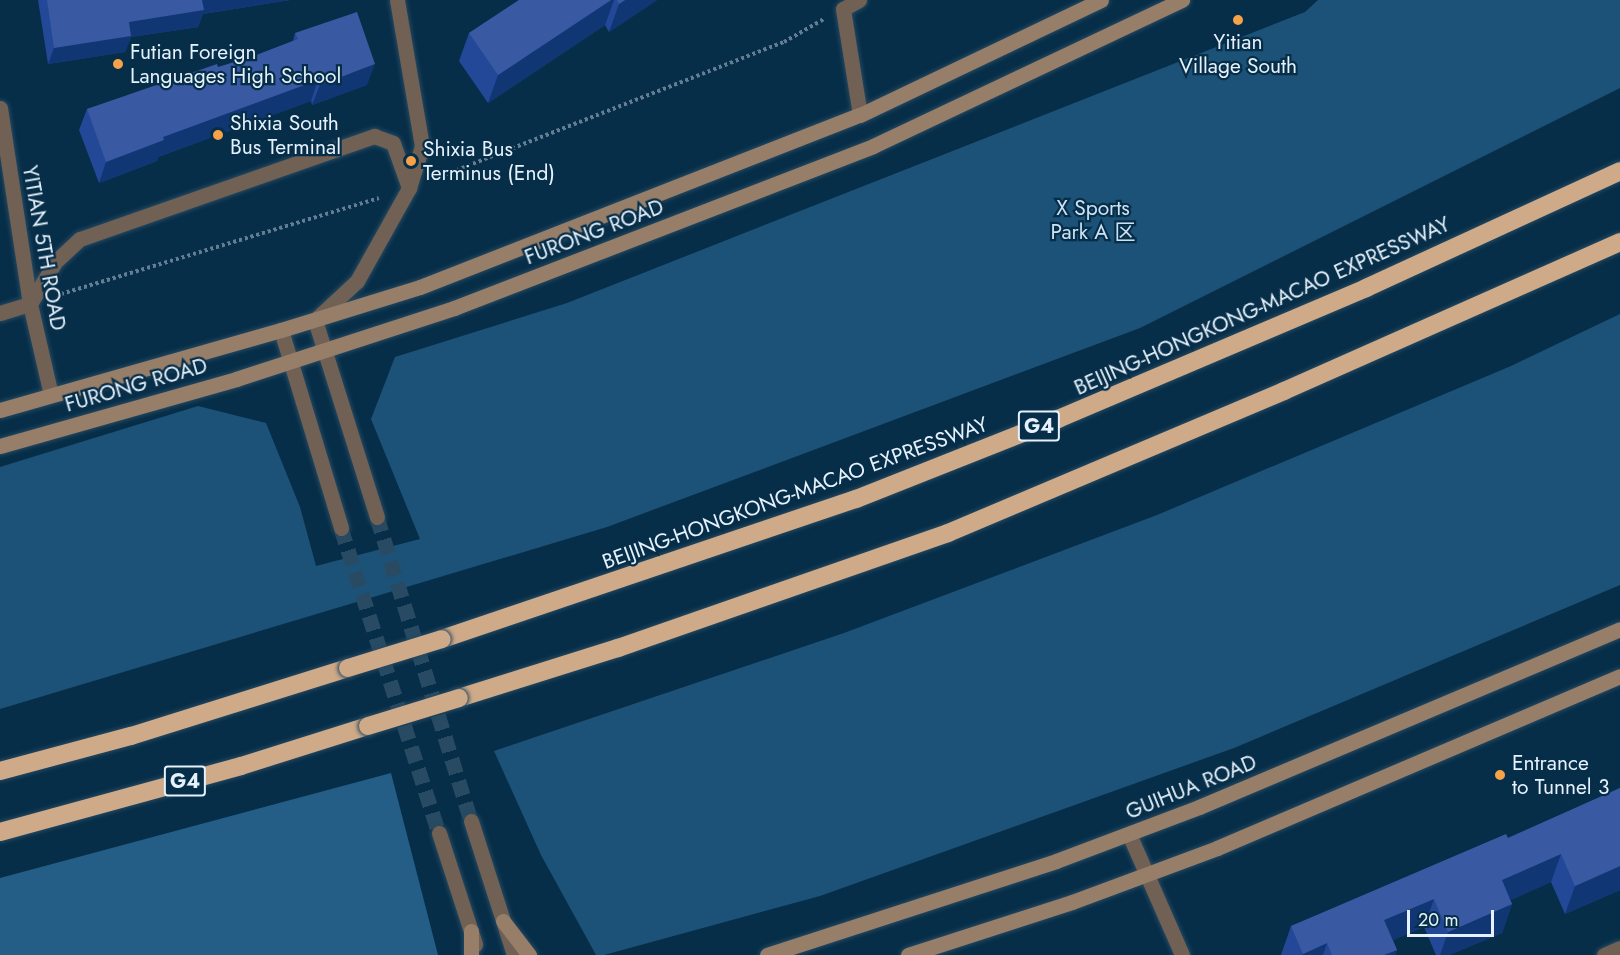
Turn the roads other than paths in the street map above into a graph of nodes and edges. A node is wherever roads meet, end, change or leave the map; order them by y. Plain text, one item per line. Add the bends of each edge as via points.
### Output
1 (397, 0) edge
2 (859, 0) edge
3 (1101, 0) edge
4 (1182, 0) edge
5 (841, 4) edge
6 (0, 108) edge
7 (860, 115) junction
8 (1620, 171) edge
9 (409, 189) junction
10 (1620, 242) edge
11 (30, 304) junction
12 (3, 308) edge
13 (315, 320) junction
14 (281, 330) junction
15 (324, 350) junction
16 (291, 360) junction
17 (51, 395) junction
18 (0, 410) edge
19 (0, 446) edge
20 (376, 517) tunnel mouth
21 (341, 528) tunnel mouth
22 (1620, 628) edge
23 (1620, 676) edge
24 (0, 771) edge
25 (471, 821) tunnel mouth
26 (0, 832) edge
27 (439, 833) tunnel mouth
28 (1129, 834) junction
29 (1147, 874) junction
30 (503, 921) junction
31 (471, 931) junction
32 (1620, 948) edge
33 (471, 955) edge
34 (478, 955) edge
35 (514, 955) edge
36 (528, 955) edge
37 (767, 955) edge
38 (908, 955) edge
39 (1182, 955) edge
40 (1604, 955) edge

1 - 9 street via 422,146
2 - 5 street
3 - 7 main road, FURONG ROAD
4 - 15 main road, FURONG ROAD via 873,146 454,308
5 - 7 street
6 - 11 street, YITIAN 5TH ROAD
7 - 13 main road, FURONG ROAD via 420,287
8 - 24 highway, BEIJING-HONGKONG-MACAO EXPRESSWAY / G4, bridge via 1365,288 1058,419 856,499 442,639 131,736
9 - 11 street via 393,143 374,136 80,239 55,262
9 - 13 street via 357,281
10 - 26 highway, G4, bridge via 948,533 618,648 368,726
11 - 12 street
11 - 17 street, YITIAN 5TH ROAD
13 - 14 main road, FURONG ROAD
13 - 15 street
14 - 16 street
14 - 17 main road, FURONG ROAD
15 - 16 main road, FURONG ROAD
15 - 20 street
16 - 19 main road, FURONG ROAD
16 - 21 street
17 - 18 main road, FURONG ROAD
22 - 28 main road, GUIHUA ROAD via 1450,703
23 - 29 main road via 1218,848
25 - 30 street
27 - 31 street
28 - 29 street
28 - 37 main road, GUIHUA ROAD
29 - 38 main road
29 - 39 street
30 - 35 street
30 - 36 main road
31 - 33 main road
31 - 34 street
32 - 40 street

